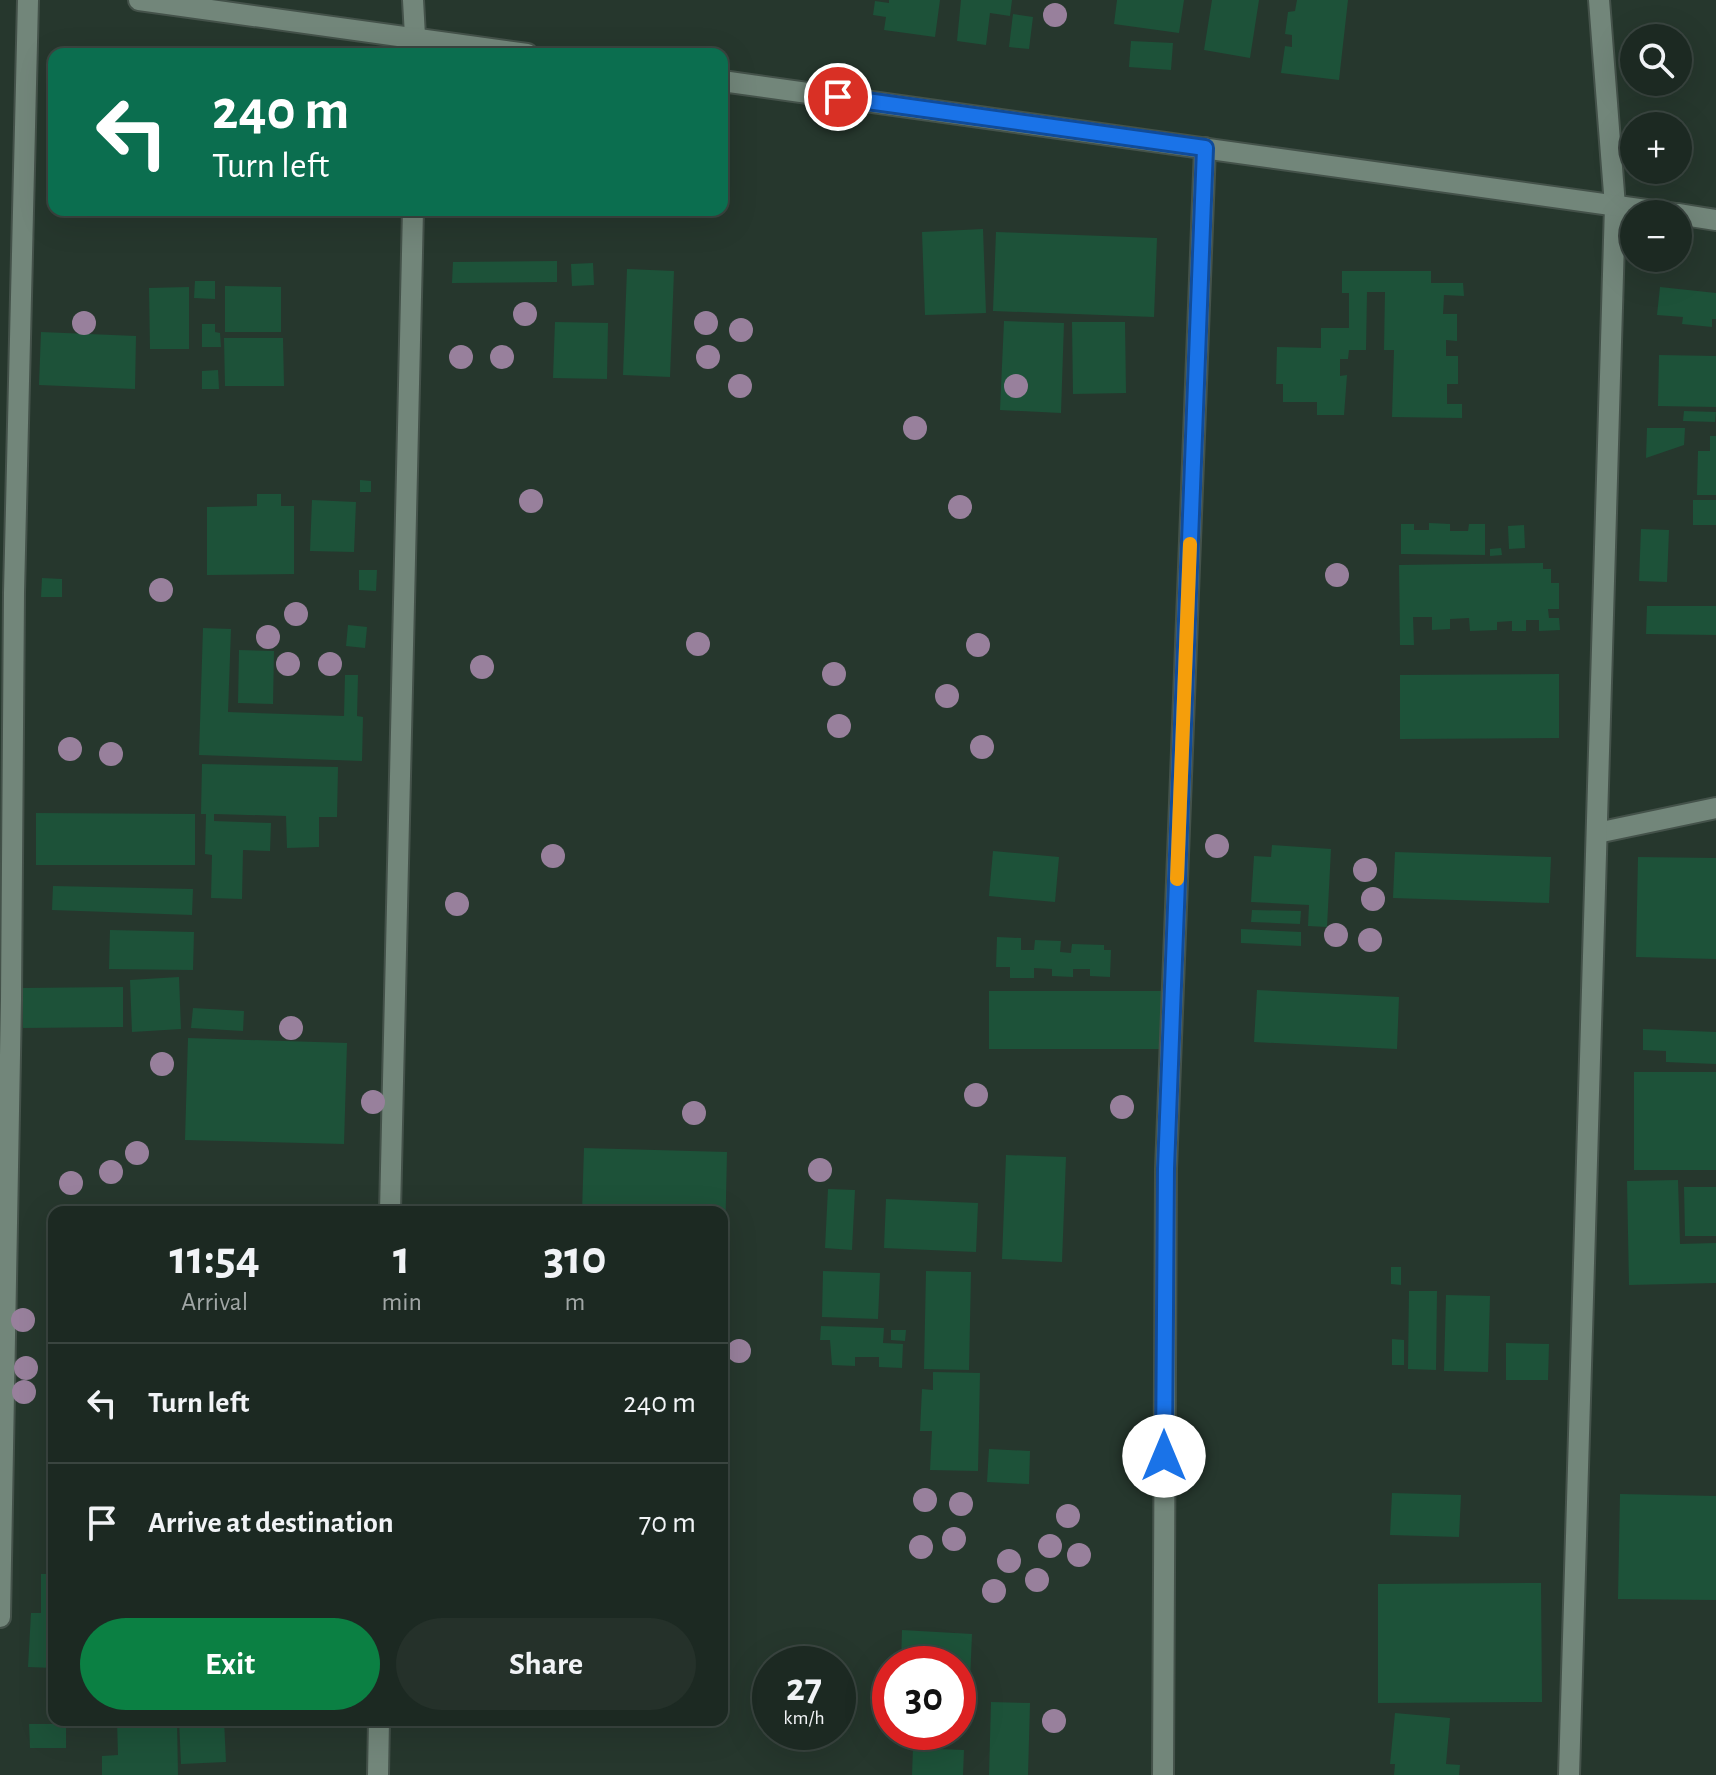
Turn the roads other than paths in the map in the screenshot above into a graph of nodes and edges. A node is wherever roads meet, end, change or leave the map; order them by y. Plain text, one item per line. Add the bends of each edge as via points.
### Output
1 (28, 0) edge
2 (139, 0) edge
3 (413, 0) edge
4 (1599, 0) edge
5 (416, 46) edge
6 (444, 48) edge
7 (728, 82) edge
8 (1205, 148) junction
9 (1615, 206) junction
10 (1620, 207) edge
11 (413, 216) edge
12 (1692, 216) edge
13 (1716, 220) edge
14 (7, 592) edge
15 (1716, 808) edge
16 (1597, 833) junction
17 (6, 998) edge
18 (390, 1206) edge
19 (0, 1617) edge
20 (379, 1726) edge
21 (378, 1775) edge
22 (1163, 1775) edge
23 (1569, 1775) edge

1 - 14 street
2 - 5 street
3 - 5 street
4 - 9 street
5 - 6 street
7 - 8 street
8 - 9 street
8 - 22 street via 1166,1169
9 - 10 street
9 - 16 street
11 - 18 street
12 - 13 street
14 - 17 street
15 - 16 street
16 - 23 street
17 - 19 street
20 - 21 street

